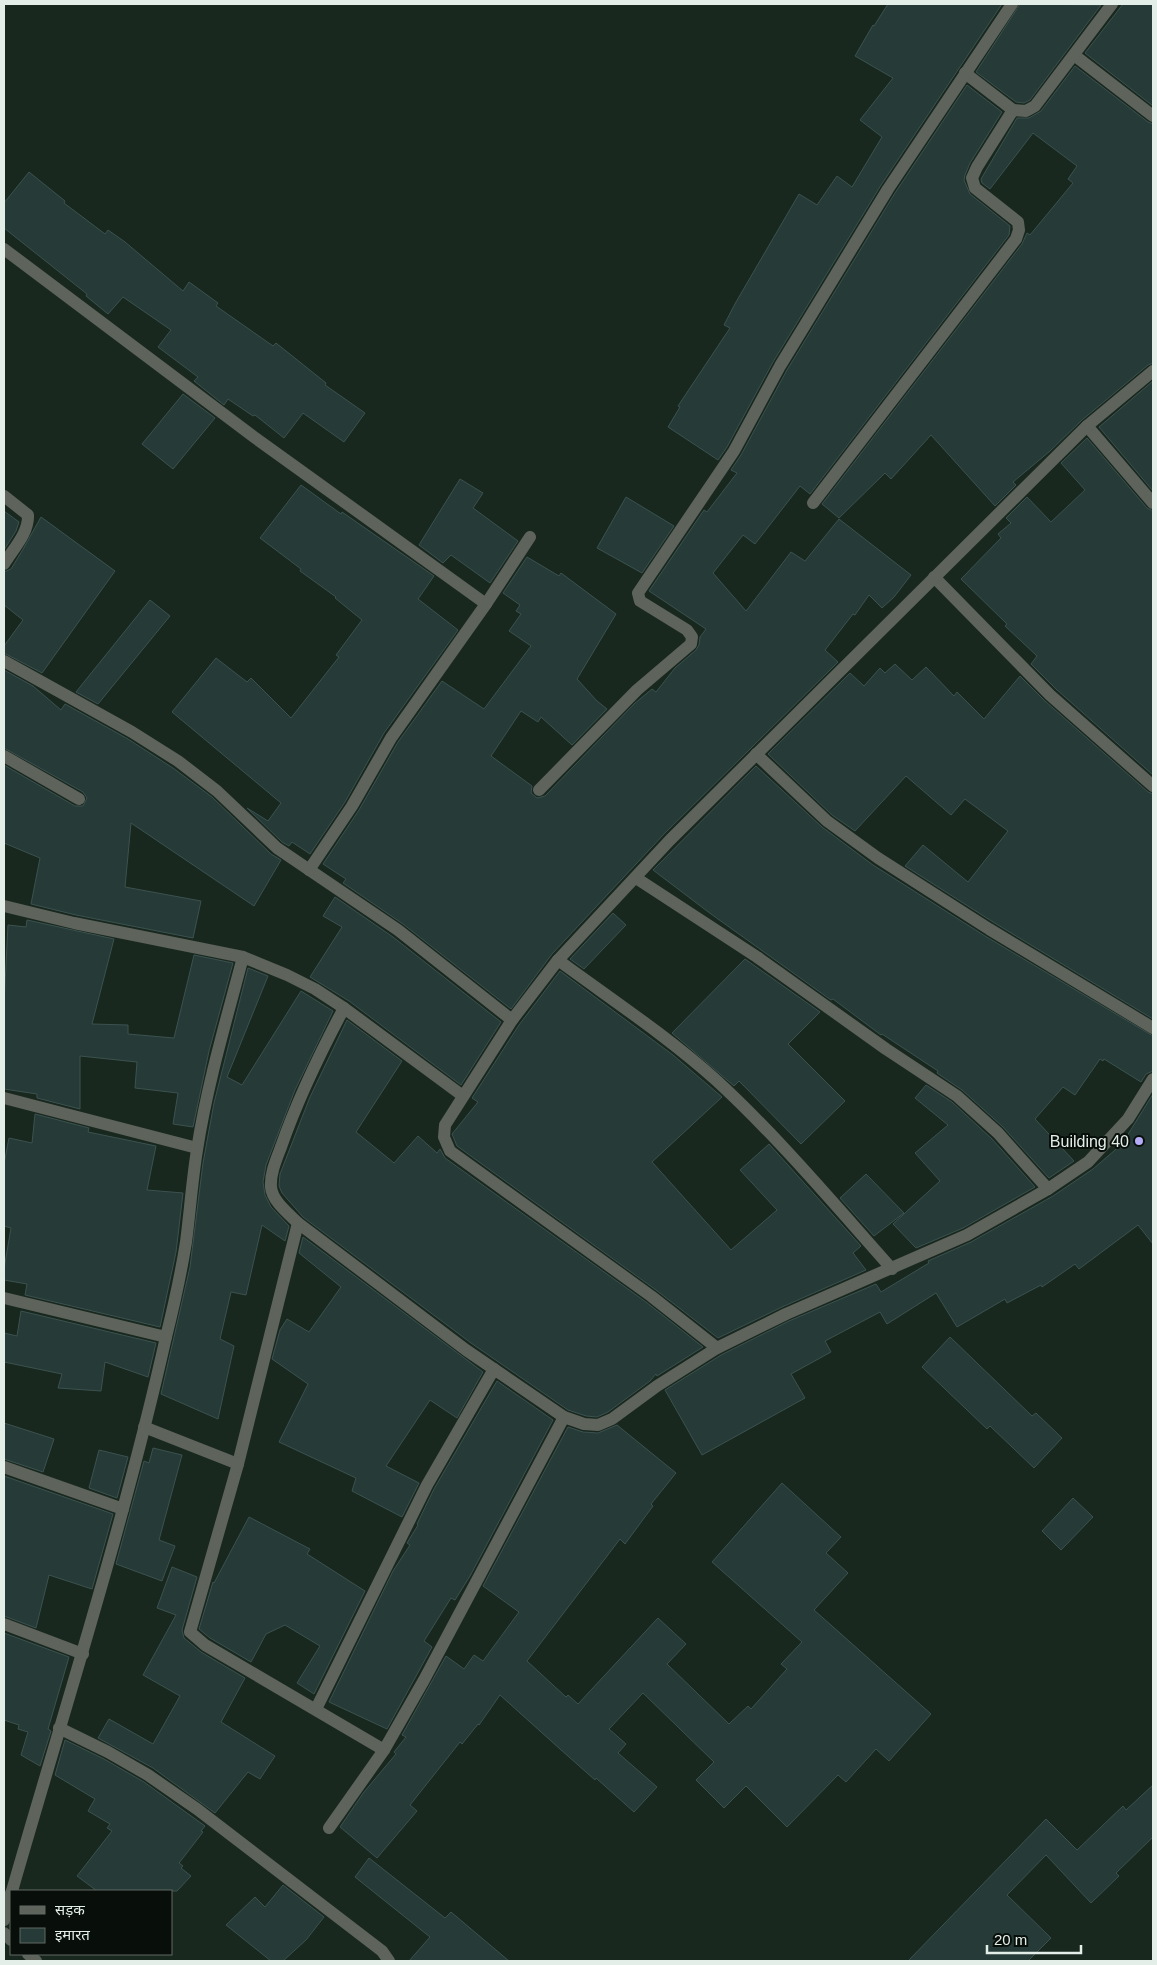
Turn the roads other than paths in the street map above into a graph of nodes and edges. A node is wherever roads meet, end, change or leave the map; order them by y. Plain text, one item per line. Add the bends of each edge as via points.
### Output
1 (1012, 4) edge
2 (1112, 4) edge
3 (1074, 55) junction
4 (966, 73) junction
5 (1013, 110) junction
6 (1153, 116) edge
7 (4, 249) edge
8 (1153, 370) edge
9 (1087, 426) junction
10 (4, 496) edge
11 (813, 503) dead end
12 (1153, 503) edge
13 (530, 537) dead end
14 (4, 564) edge
15 (934, 577) junction
16 (486, 604) junction
17 (4, 661) edge
18 (756, 754) junction
19 (4, 756) edge
20 (1153, 786) edge
21 (539, 790) dead end
22 (79, 799) dead end
23 (309, 870) junction
24 (636, 878) junction
25 (4, 906) edge
26 (243, 957) junction
27 (558, 960) junction
28 (344, 1008) junction
29 (512, 1020) junction
30 (1153, 1028) edge
31 (1153, 1079) edge
32 (462, 1096) junction
33 (4, 1098) edge
34 (197, 1148) junction
35 (1048, 1189) junction
36 (298, 1223) junction
37 (892, 1269) junction
38 (4, 1298) edge
39 (166, 1336) junction
40 (717, 1348) junction
41 (494, 1369) junction
42 (564, 1417) junction
43 (144, 1427) junction
44 (238, 1464) junction
45 (4, 1467) edge
46 (123, 1509) junction
47 (4, 1624) edge
48 (83, 1654) junction
49 (316, 1709) junction
50 (59, 1728) junction
51 (384, 1750) junction
52 (329, 1828) dead end
53 (13, 1890) edge
54 (10, 1899) edge
55 (4, 1920) edge
56 (389, 1961) edge

1 - 4 street
2 - 3 street
3 - 5 street via 1035,106 1026,111
3 - 6 street
4 - 5 street
4 - 21 street via 824,292 734,451 638,593 640,601 687,630 692,637 690,644 637,690
5 - 11 street via 972,178 975,188 1018,222 1020,230 1016,239
7 - 16 street via 254,437
8 - 9 street
9 - 12 street
9 - 15 street
10 - 14 street via 28,515 26,530
13 - 16 street
15 - 18 street
15 - 20 street via 1050,695
16 - 23 street via 391,738 352,806
17 - 23 street via 132,732 178,762 217,791 277,848
18 - 24 street
18 - 30 street via 827,821 878,858
19 - 22 street
23 - 29 street via 398,930
24 - 27 street
24 - 35 street via 757,957 957,1096 998,1133
25 - 26 street
26 - 28 street via 287,974
26 - 34 street
27 - 29 street
27 - 37 street via 716,1080 782,1147
28 - 32 street
28 - 36 street via 294,1107 273,1170 270,1189 276,1201
29 - 32 street
31 - 35 street via 1128,1119 1088,1162
32 - 40 street via 445,1125 444,1137 450,1151 651,1296
33 - 34 street
34 - 39 street via 186,1241
35 - 37 street via 967,1235
36 - 41 street
36 - 44 street
37 - 40 street via 786,1314
38 - 39 street
39 - 43 street
40 - 42 street via 612,1419 598,1425
41 - 42 street
41 - 49 street via 427,1485
42 - 51 street
43 - 44 street
43 - 46 street
44 - 49 street via 190,1632 205,1645
45 - 46 street
46 - 48 street
47 - 48 street
48 - 50 street
49 - 51 street
50 - 53 street
50 - 56 street via 124,1761 198,1809 382,1952
51 - 52 street
54 - 55 street

